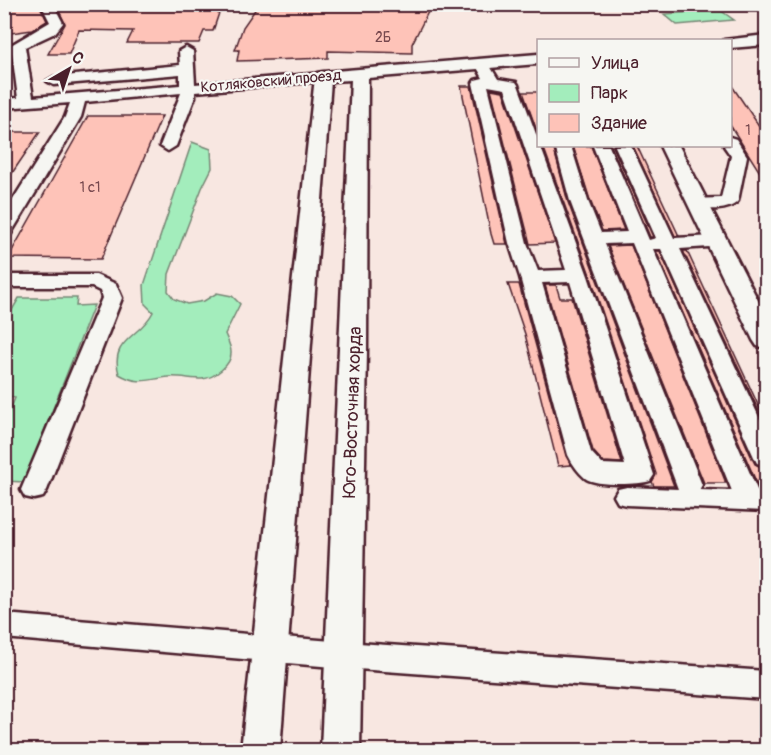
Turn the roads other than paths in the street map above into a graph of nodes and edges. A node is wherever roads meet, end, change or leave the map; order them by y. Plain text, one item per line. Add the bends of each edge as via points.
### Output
1 (47, 4) edge
2 (766, 40) edge
3 (732, 44) edge
4 (11, 45) edge
5 (186, 51) dead end
6 (537, 59) edge
7 (187, 69) junction
8 (487, 72) junction
9 (360, 73) junction
10 (323, 76) junction
11 (54, 81) dead end
12 (188, 88) junction
13 (79, 98) junction
14 (26, 102) junction
15 (4, 104) edge
16 (732, 145) edge
17 (168, 146) dead end
18 (563, 147) edge
19 (601, 147) edge
20 (623, 147) edge
21 (670, 147) edge
22 (698, 202) junction
23 (4, 230) edge
24 (594, 239) junction
25 (641, 241) junction
26 (716, 242) junction
27 (668, 243) junction
28 (578, 276) junction
29 (530, 278) junction
30 (4, 281) edge
31 (766, 340) edge
32 (766, 457) edge
33 (689, 485) dead end
34 (34, 490) dead end
35 (627, 496) dead end
36 (758, 502) edge
37 (4, 626) edge
38 (270, 648) junction
39 (344, 655) junction
40 (766, 685) edge
41 (260, 750) edge
42 (341, 750) edge

1 - 4 street via 57,23 50,30
2 - 3 main road
4 - 14 street
5 - 7 street
6 - 8 main road, Котляковский проезд
7 - 11 street
7 - 12 street
8 - 9 main road, Котляковский проезд
8 - 28 street via 493,83 511,84
8 - 29 street via 480,83
9 - 10 main road, Котляковский проезд
9 - 39 main road, Юго-Восточная хорда
10 - 12 street, Котляковский проезд
10 - 38 main road
12 - 13 street, Котляковский проезд
12 - 17 street via 188,98
13 - 14 street, Котляковский проезд
13 - 23 street via 73,117
14 - 15 street, Котляковский проезд
16 - 22 street via 740,156 729,201
18 - 24 street
19 - 25 street
20 - 27 street
21 - 22 main road
22 - 26 main road
24 - 25 street
24 - 33 street
25 - 27 street
25 - 36 street
26 - 27 street
26 - 31 main road
27 - 32 street
28 - 29 street
28 - 29 street via 641,475 595,473 580,455
30 - 34 street via 96,281 109,288 112,298
35 - 36 street
37 - 38 street
38 - 39 street
38 - 41 main road
39 - 40 street
39 - 42 main road, Юго-Восточная хорда

